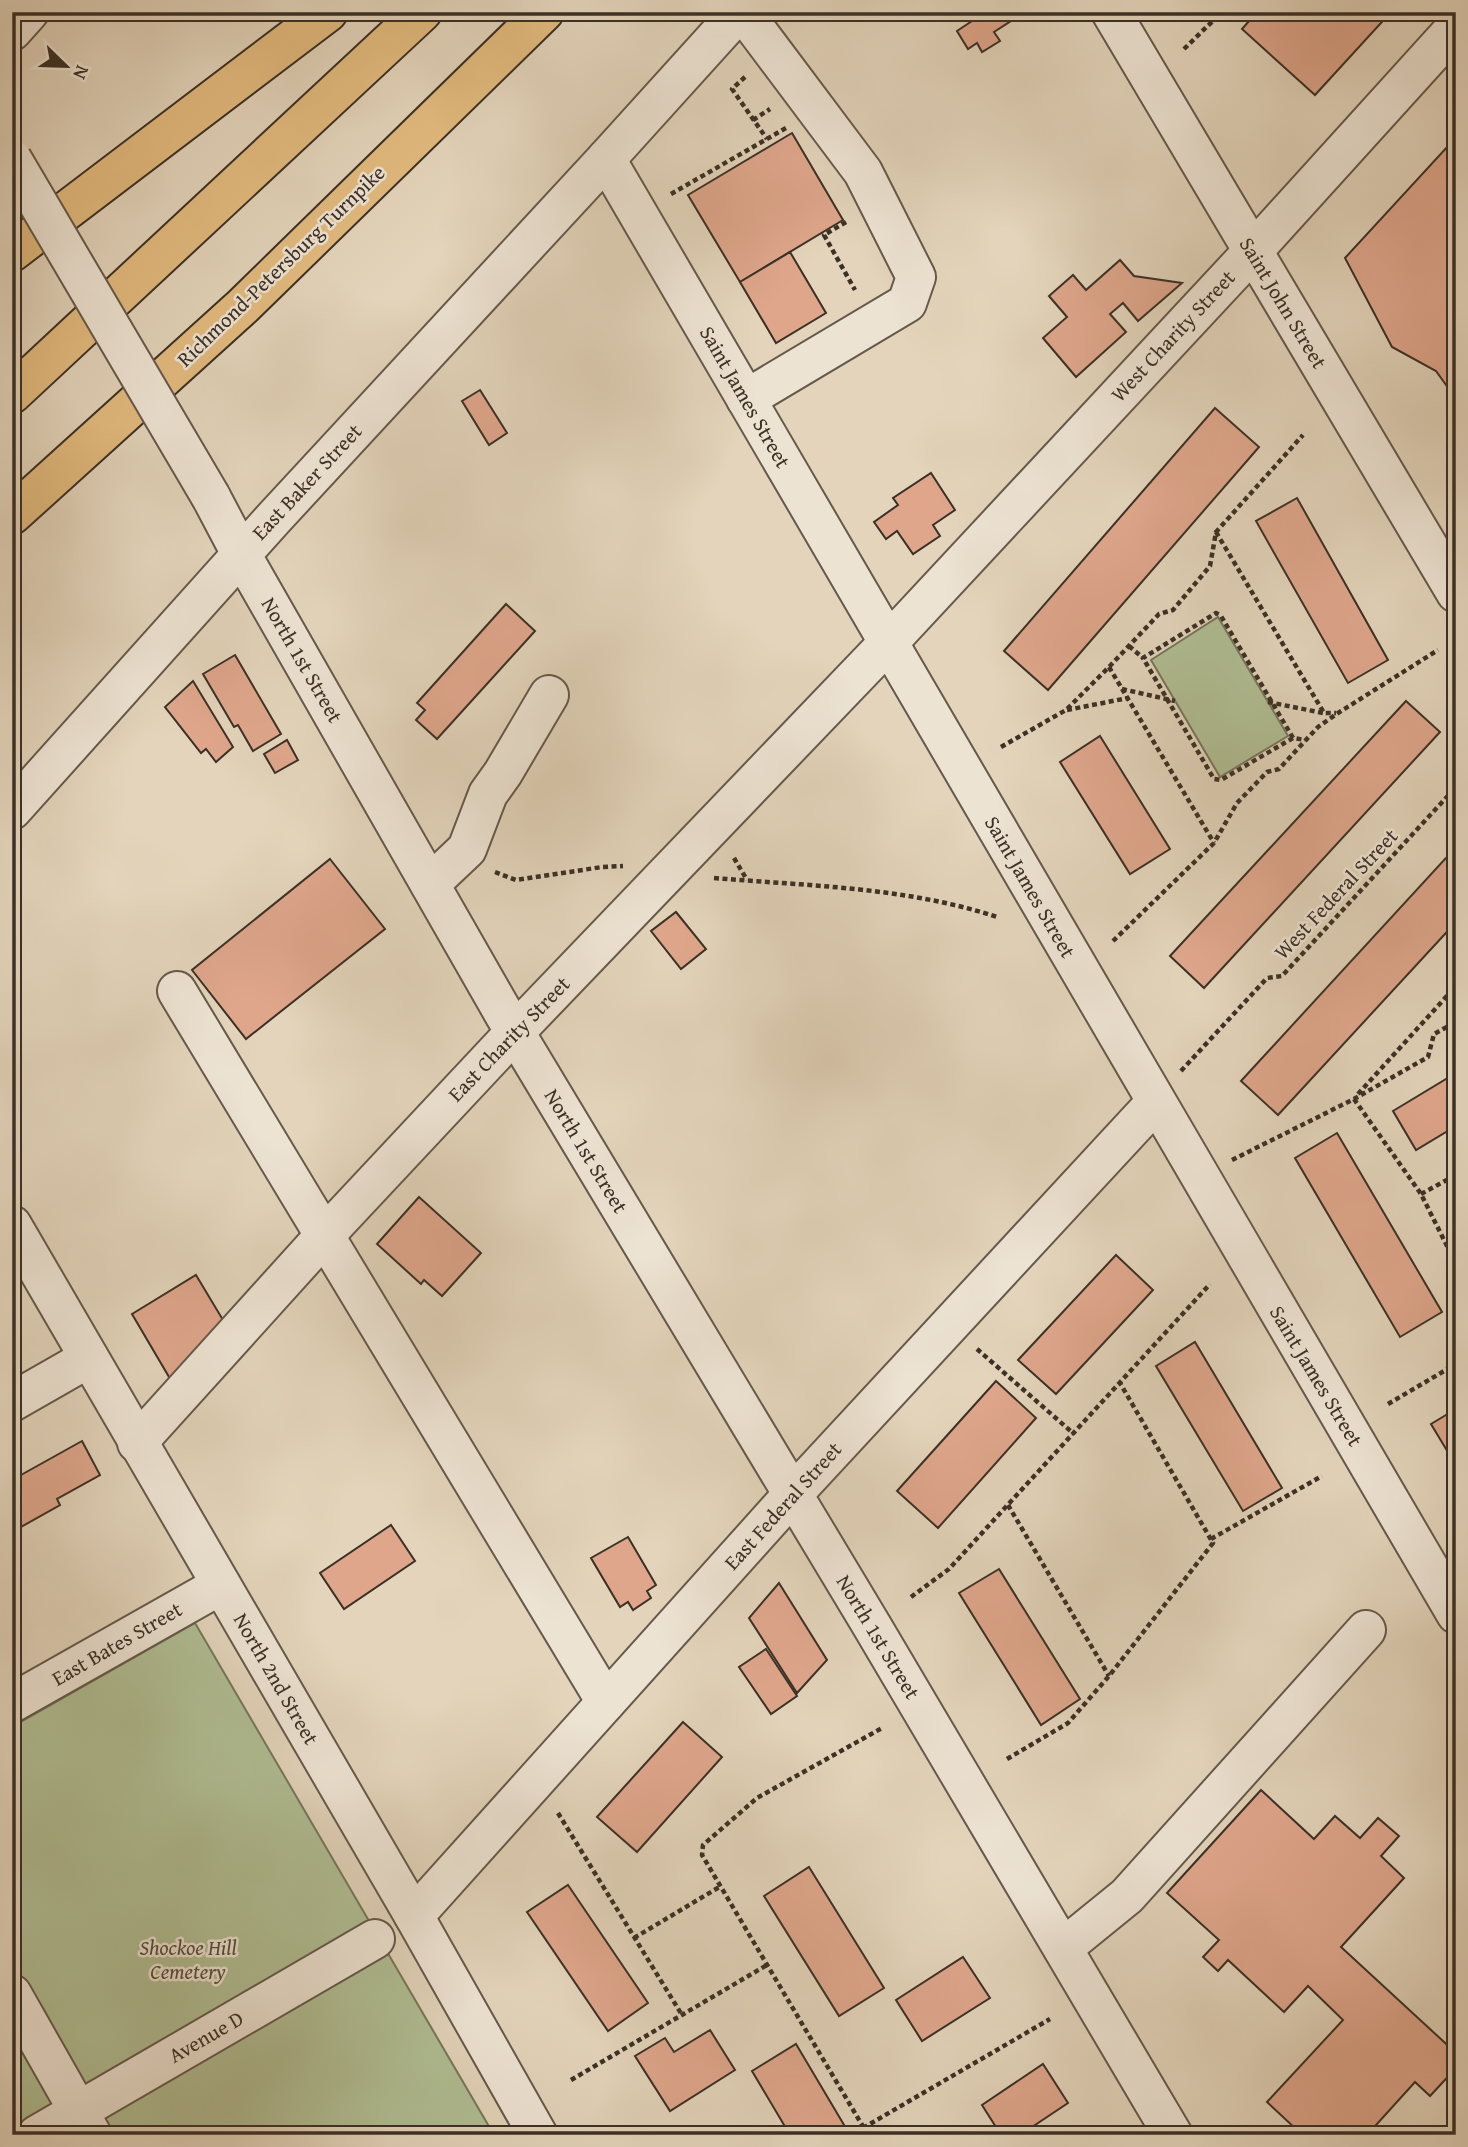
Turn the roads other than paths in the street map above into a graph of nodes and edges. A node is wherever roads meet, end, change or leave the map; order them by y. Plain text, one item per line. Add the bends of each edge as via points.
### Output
1 (29, 12) edge
2 (328, 12) edge
3 (422, 12) edge
4 (544, 12) edge
5 (741, 12) edge
6 (1111, 12) edge
7 (1456, 27) edge
8 (12, 31) edge
9 (12, 159) edge
10 (606, 159) junction
11 (1252, 251) junction
12 (12, 252) edge
13 (12, 394) edge
14 (746, 399) junction
15 (12, 515) edge
16 (241, 554) junction
17 (1456, 593) edge
18 (888, 643) junction
19 (549, 695) dead end
20 (12, 810) edge
21 (430, 884) junction
22 (177, 991) dead end
23 (515, 1032) junction
24 (1167, 1088) junction
25 (12, 1225) edge
26 (325, 1235) junction
27 (89, 1358) junction
28 (12, 1402) edge
29 (138, 1443) junction
30 (793, 1494) junction
31 (222, 1585) junction
32 (1456, 1614) edge
33 (1366, 1630) dead end
34 (606, 1702) junction
35 (12, 1703) edge
36 (414, 1916) junction
37 (375, 1939) dead end
38 (1063, 1948) junction
39 (12, 1994) edge
40 (85, 2123) edge
41 (37, 2135) edge
42 (538, 2135) edge
43 (1173, 2135) edge

1 - 8 street
2 - 12 highway
3 - 13 highway
4 - 15 highway, Richmond-Petersburg Turnpike via 243,306
5 - 10 street, East Baker Street
5 - 14 street via 863,172 916,277 906,303
6 - 11 street, Saint John Street
7 - 11 street, West Charity Street
9 - 16 street, North 1st Street, bridge
10 - 14 street, Saint James Street
10 - 16 street, East Baker Street
11 - 17 street, Saint John Street
11 - 18 street, West Charity Street
14 - 18 street, Saint James Street
16 - 20 street, East Baker Street
16 - 21 street, North 1st Street
18 - 23 street, East Charity Street
18 - 24 street, Saint James Street
19 - 21 street via 488,794 467,849
21 - 23 street, North 1st Street
22 - 26 street
23 - 26 street, East Charity Street
23 - 30 street, North 1st Street
24 - 30 street, East Federal Street
24 - 32 street, Saint James Street via 1201,1177 1241,1250
25 - 27 street, North 2nd Street
26 - 29 street, East Charity Street
26 - 34 street
27 - 28 street
27 - 29 street, North 2nd Street
29 - 31 street, North 2nd Street
30 - 34 street, East Federal Street
30 - 38 street, North 1st Street
31 - 35 street, East Bates Street
31 - 36 street, North 2nd Street
33 - 38 street via 1127,1896
34 - 36 street, East Federal Street
36 - 42 street, North 2nd Street
37 - 40 street, Avenue D
38 - 43 street, North 1st Street
39 - 40 street
40 - 41 street, Avenue D

